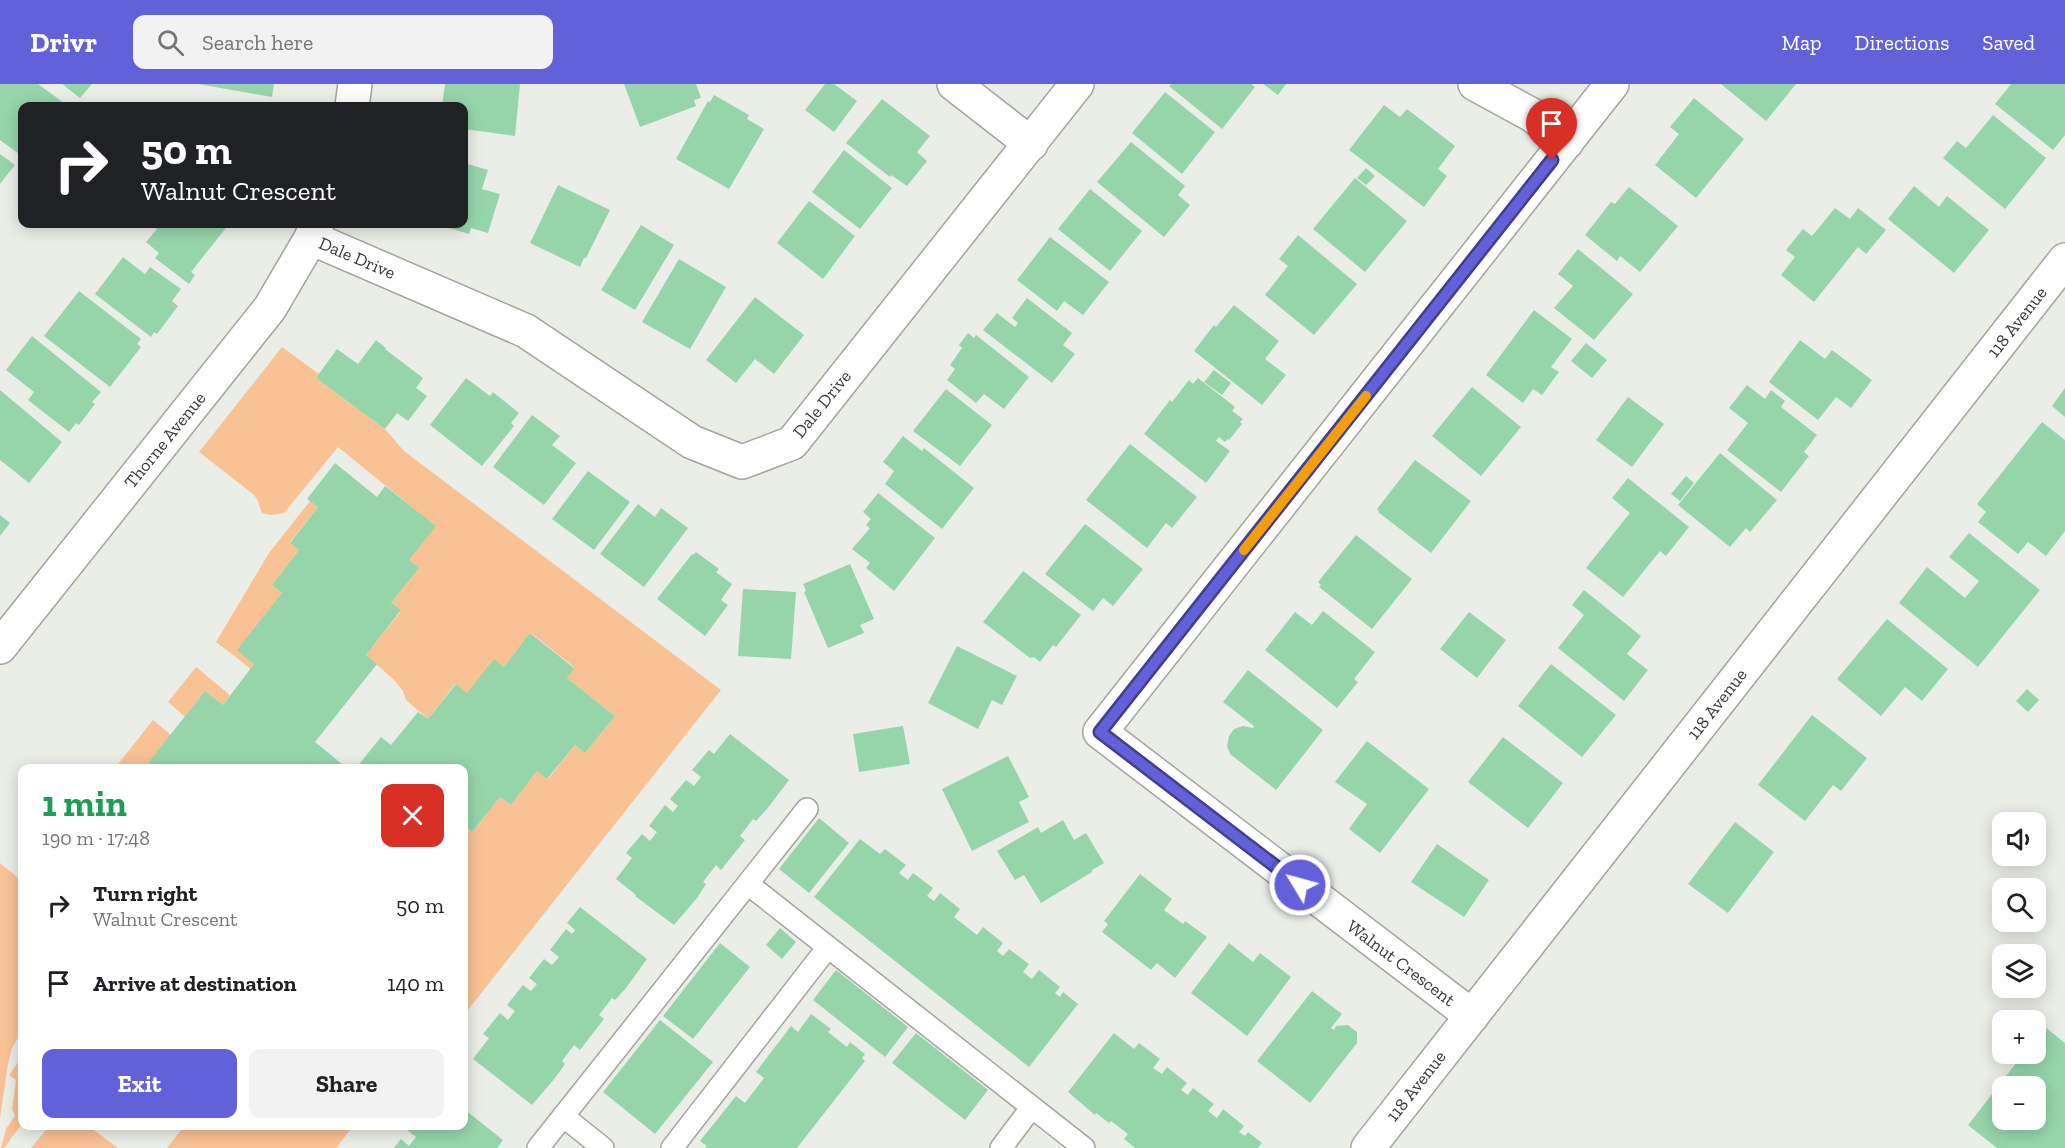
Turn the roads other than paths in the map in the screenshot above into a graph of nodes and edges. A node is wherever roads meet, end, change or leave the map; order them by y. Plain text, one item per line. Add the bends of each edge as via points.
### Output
1 (355, 84) edge
2 (954, 84) edge
3 (1077, 84) edge
4 (1475, 84) edge
5 (1612, 84) edge
6 (353, 102) edge
7 (1567, 142) junction
8 (1031, 144) junction
9 (314, 231) edge
10 (2065, 260) edge
11 (0, 647) edge
12 (807, 809) dead end
13 (748, 884) junction
14 (828, 947) junction
15 (1472, 1016) junction
16 (1032, 1107) junction
17 (563, 1116) junction
18 (538, 1148) edge
19 (603, 1148) edge
20 (672, 1148) edge
21 (1001, 1148) edge
22 (1084, 1148) edge
23 (1368, 1148) edge

1 - 6 street
2 - 8 street
3 - 8 street, Dale Drive
4 - 7 street via 1532,115
5 - 7 street, Walnut Crescent
7 - 15 street, Walnut Crescent via 1100,732
8 - 9 street, Dale Drive via 792,442 742,462 692,442 526,331
9 - 11 street, Thorne Avenue via 270,308
10 - 15 street, 118 Avenue
12 - 13 lane
13 - 14 lane
13 - 17 lane
14 - 16 lane
14 - 20 lane
15 - 23 street, 118 Avenue
16 - 21 lane
16 - 22 lane
17 - 18 lane
17 - 19 lane

